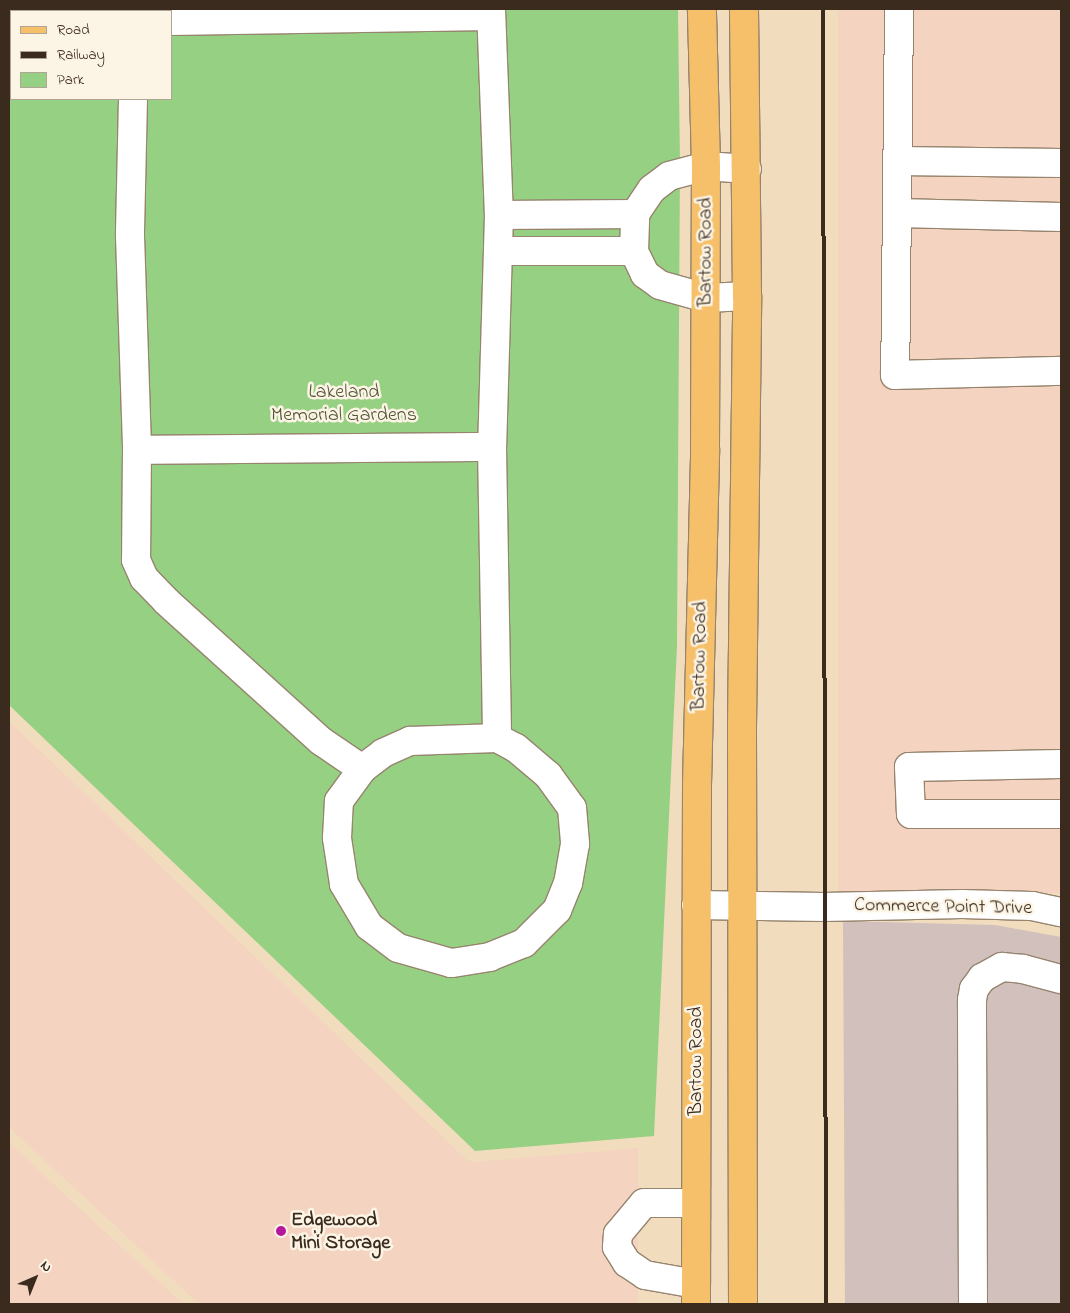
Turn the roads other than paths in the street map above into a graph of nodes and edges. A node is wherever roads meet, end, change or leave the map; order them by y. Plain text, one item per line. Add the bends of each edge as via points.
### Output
1 (702, 9) edge
2 (744, 9) edge
3 (899, 9) edge
4 (491, 12) edge
5 (172, 21) edge
6 (133, 100) edge
7 (897, 161) junction
8 (1061, 163) edge
9 (706, 166) junction
10 (747, 169) junction
11 (897, 213) junction
12 (635, 214) junction
13 (499, 215) junction
14 (1061, 217) edge
15 (498, 251) junction
16 (634, 251) junction
17 (747, 296) junction
18 (706, 298) junction
19 (1061, 371) edge
20 (492, 447) junction
21 (137, 450) junction
22 (497, 738) junction
23 (1061, 764) edge
24 (362, 769) junction
25 (1061, 814) edge
26 (743, 904) junction
27 (696, 905) junction
28 (1061, 912) edge
29 (1061, 979) edge
30 (696, 1203) junction
31 (696, 1294) edge
32 (743, 1304) edge
33 (973, 1304) edge

1 - 9 main road, Bartow Road
2 - 10 main road, Bartow Road
3 - 7 street
4 - 5 street
4 - 13 street
6 - 21 street via 130,236
7 - 8 street
7 - 11 street
9 - 10 street
9 - 12 street via 669,176 652,189
9 - 18 main road, Bartow Road
10 - 17 main road, Bartow Road
11 - 14 street
11 - 19 street via 895,375
12 - 13 street
12 - 16 street
13 - 15 street
15 - 16 street
15 - 20 street
16 - 18 street via 645,274 660,285
17 - 18 street
17 - 26 main road, Bartow Road
18 - 27 main road, Bartow Road
20 - 21 street
20 - 22 street
21 - 24 street via 136,560 144,578 321,741
22 - 24 street via 410,741 383,753
22 - 24 street via 516,748 548,775 572,808 575,844 568,883 557,910 524,943 490,957 451,964 398,948 369,926 344,884 337,838 339,801
23 - 25 street via 909,767 911,814
26 - 27 street, Commerce Point Drive
26 - 28 street, Commerce Point Drive via 824,907 962,904 1032,906
26 - 32 main road, Bartow Road
27 - 30 main road, Bartow Road
29 - 33 street via 1002,967 982,978 974,989
30 - 31 main road, Bartow Road
30 - 31 street via 644,1203 618,1234 617,1248 627,1263 645,1275

